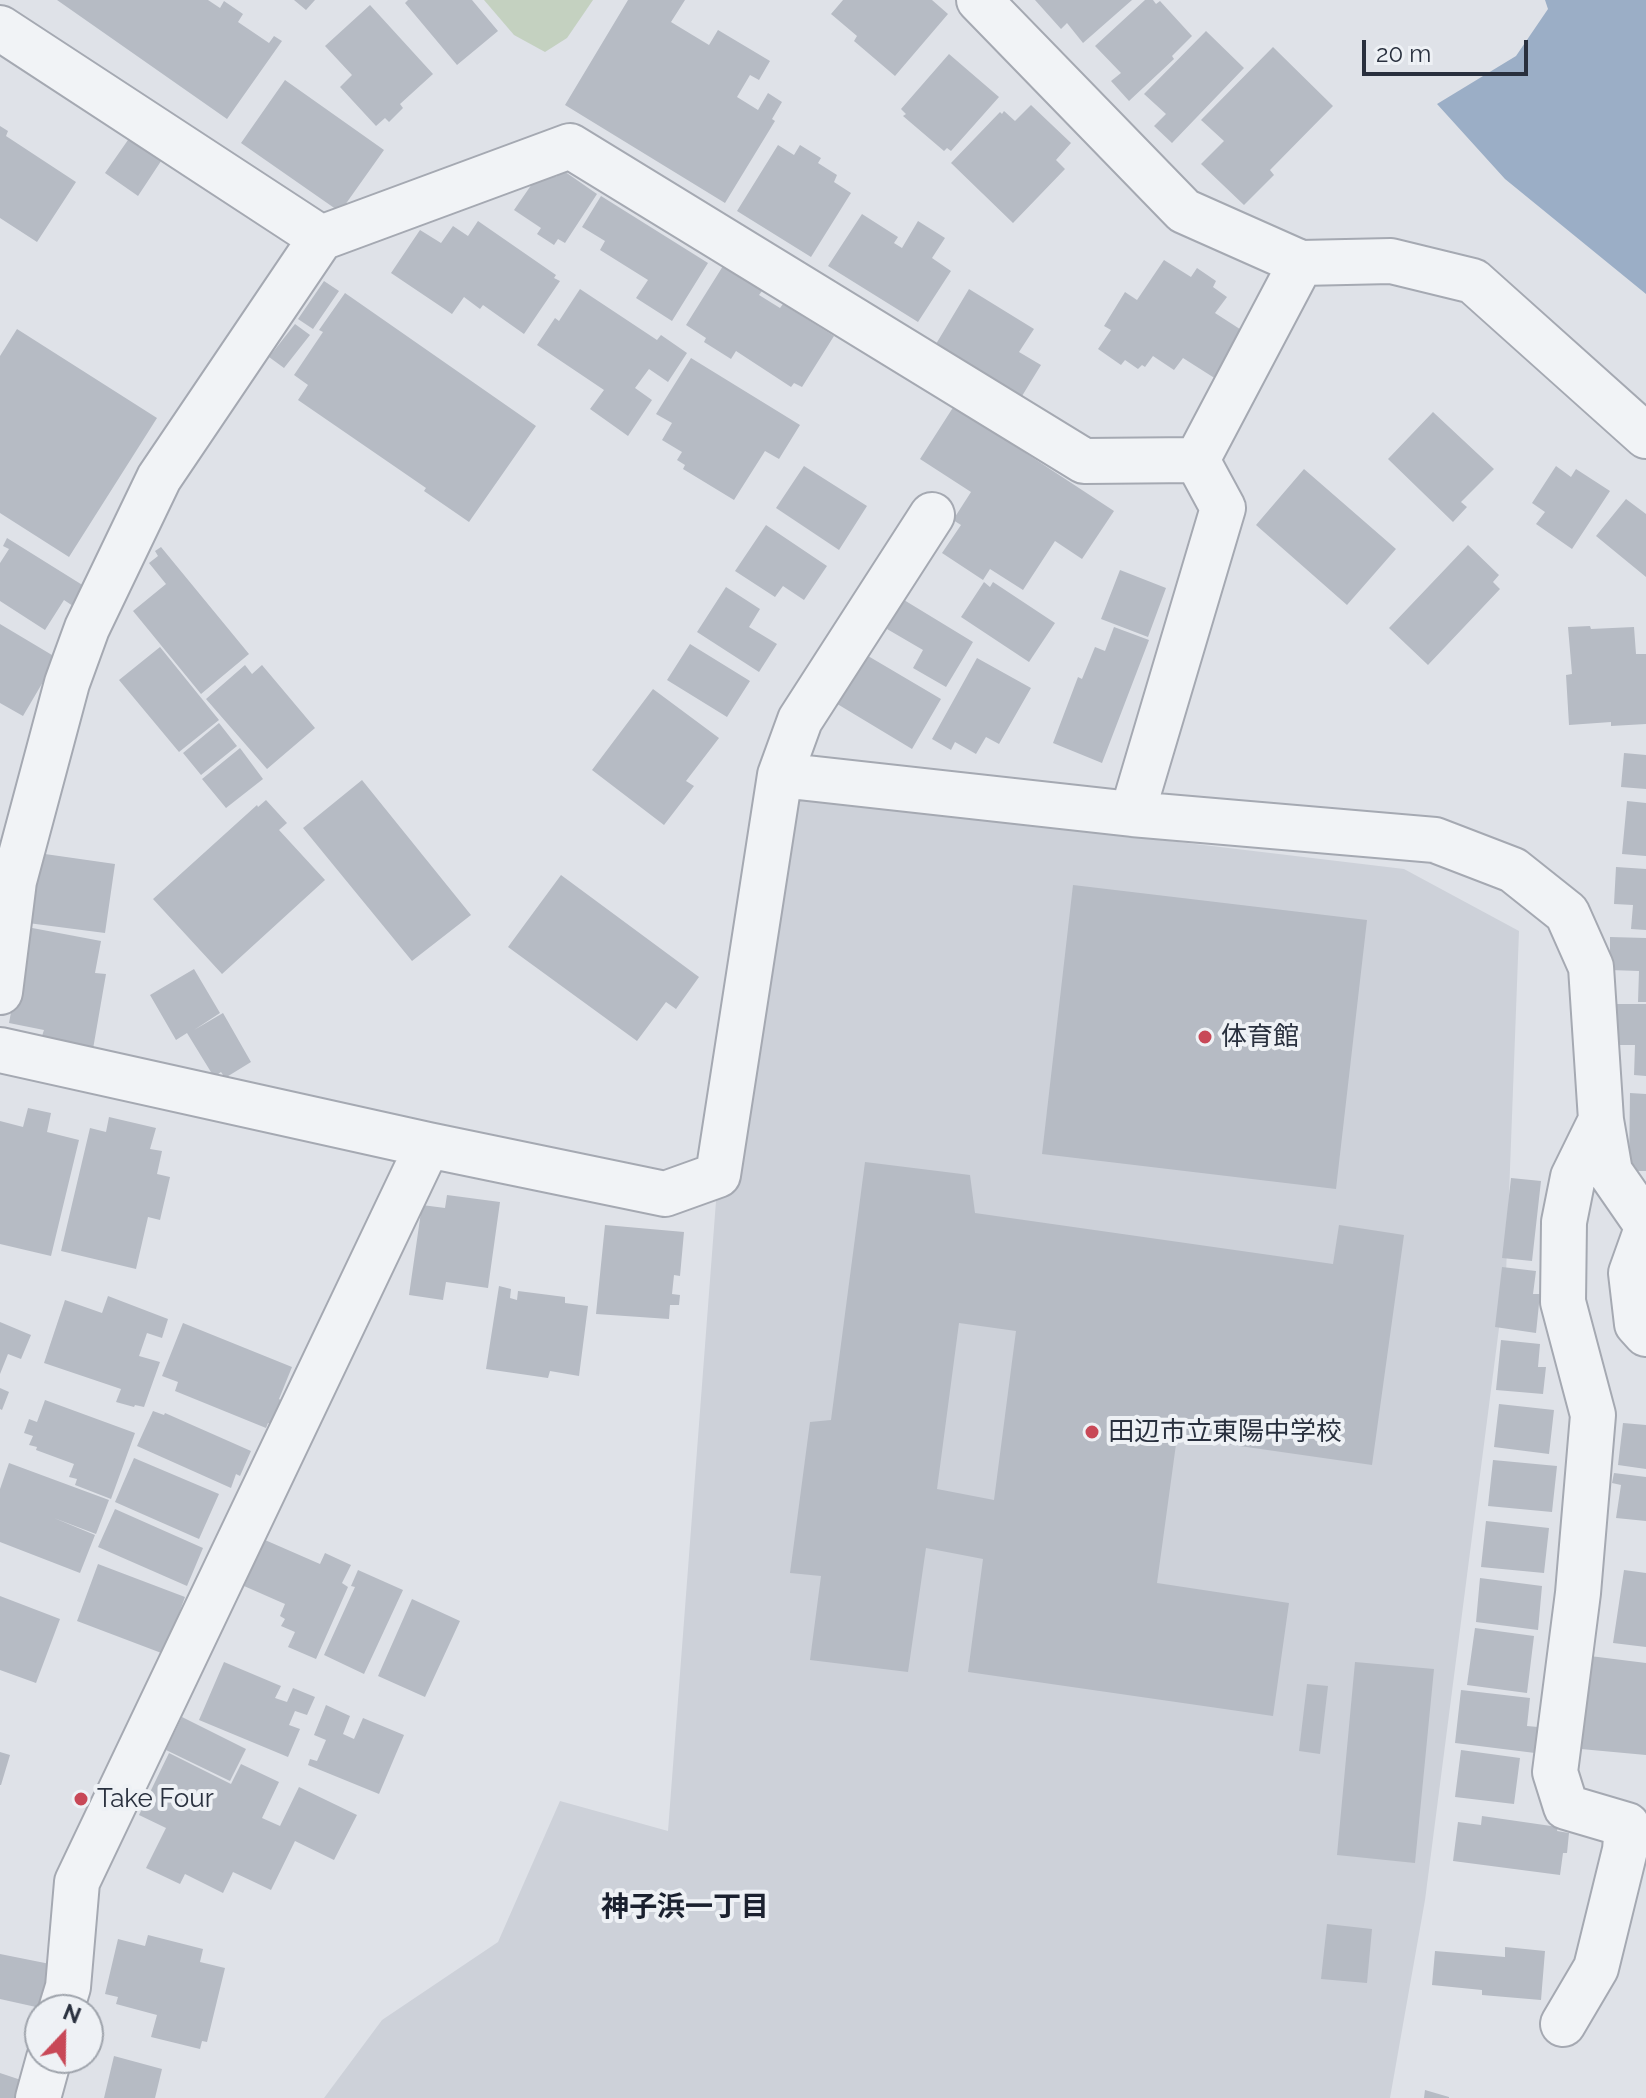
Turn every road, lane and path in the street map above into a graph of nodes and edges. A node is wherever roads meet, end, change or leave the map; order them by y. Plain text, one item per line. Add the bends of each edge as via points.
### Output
1 (979, 0) edge
2 (0, 28) edge
3 (321, 238) junction
4 (1301, 263) junction
5 (1646, 436) edge
6 (1197, 460) junction
7 (932, 515) dead end
8 (780, 775) junction
9 (1132, 814) junction
10 (0, 992) edge
11 (0, 1050) edge
12 (1601, 1120) junction
13 (428, 1145) junction
14 (1646, 1224) edge
15 (1646, 1231) edge
16 (1646, 1334) edge
17 (66, 1994) edge
18 (1563, 2024) dead end
19 (45, 2074) edge
20 (38, 2098) edge

1 - 4 street via 1184,211
2 - 3 street
3 - 6 street via 570,146 1084,461
3 - 10 street via 159,478 87,628 14,881
4 - 5 street via 1391,261 1473,281
4 - 6 street
6 - 9 street via 1223,508
7 - 8 street via 800,720
8 - 9 street
8 - 13 street via 718,1175 665,1194
9 - 12 street via 1435,840 1513,870 1567,913 1591,967
11 - 13 street
12 - 14 street via 1610,1172
12 - 18 street via 1573,1177 1564,1222 1563,1302 1593,1415 1555,1772 1566,1807 1627,1825 1596,1968
13 - 17 street via 77,1882
15 - 16 street via 1631,1273 1637,1324
19 - 20 street

